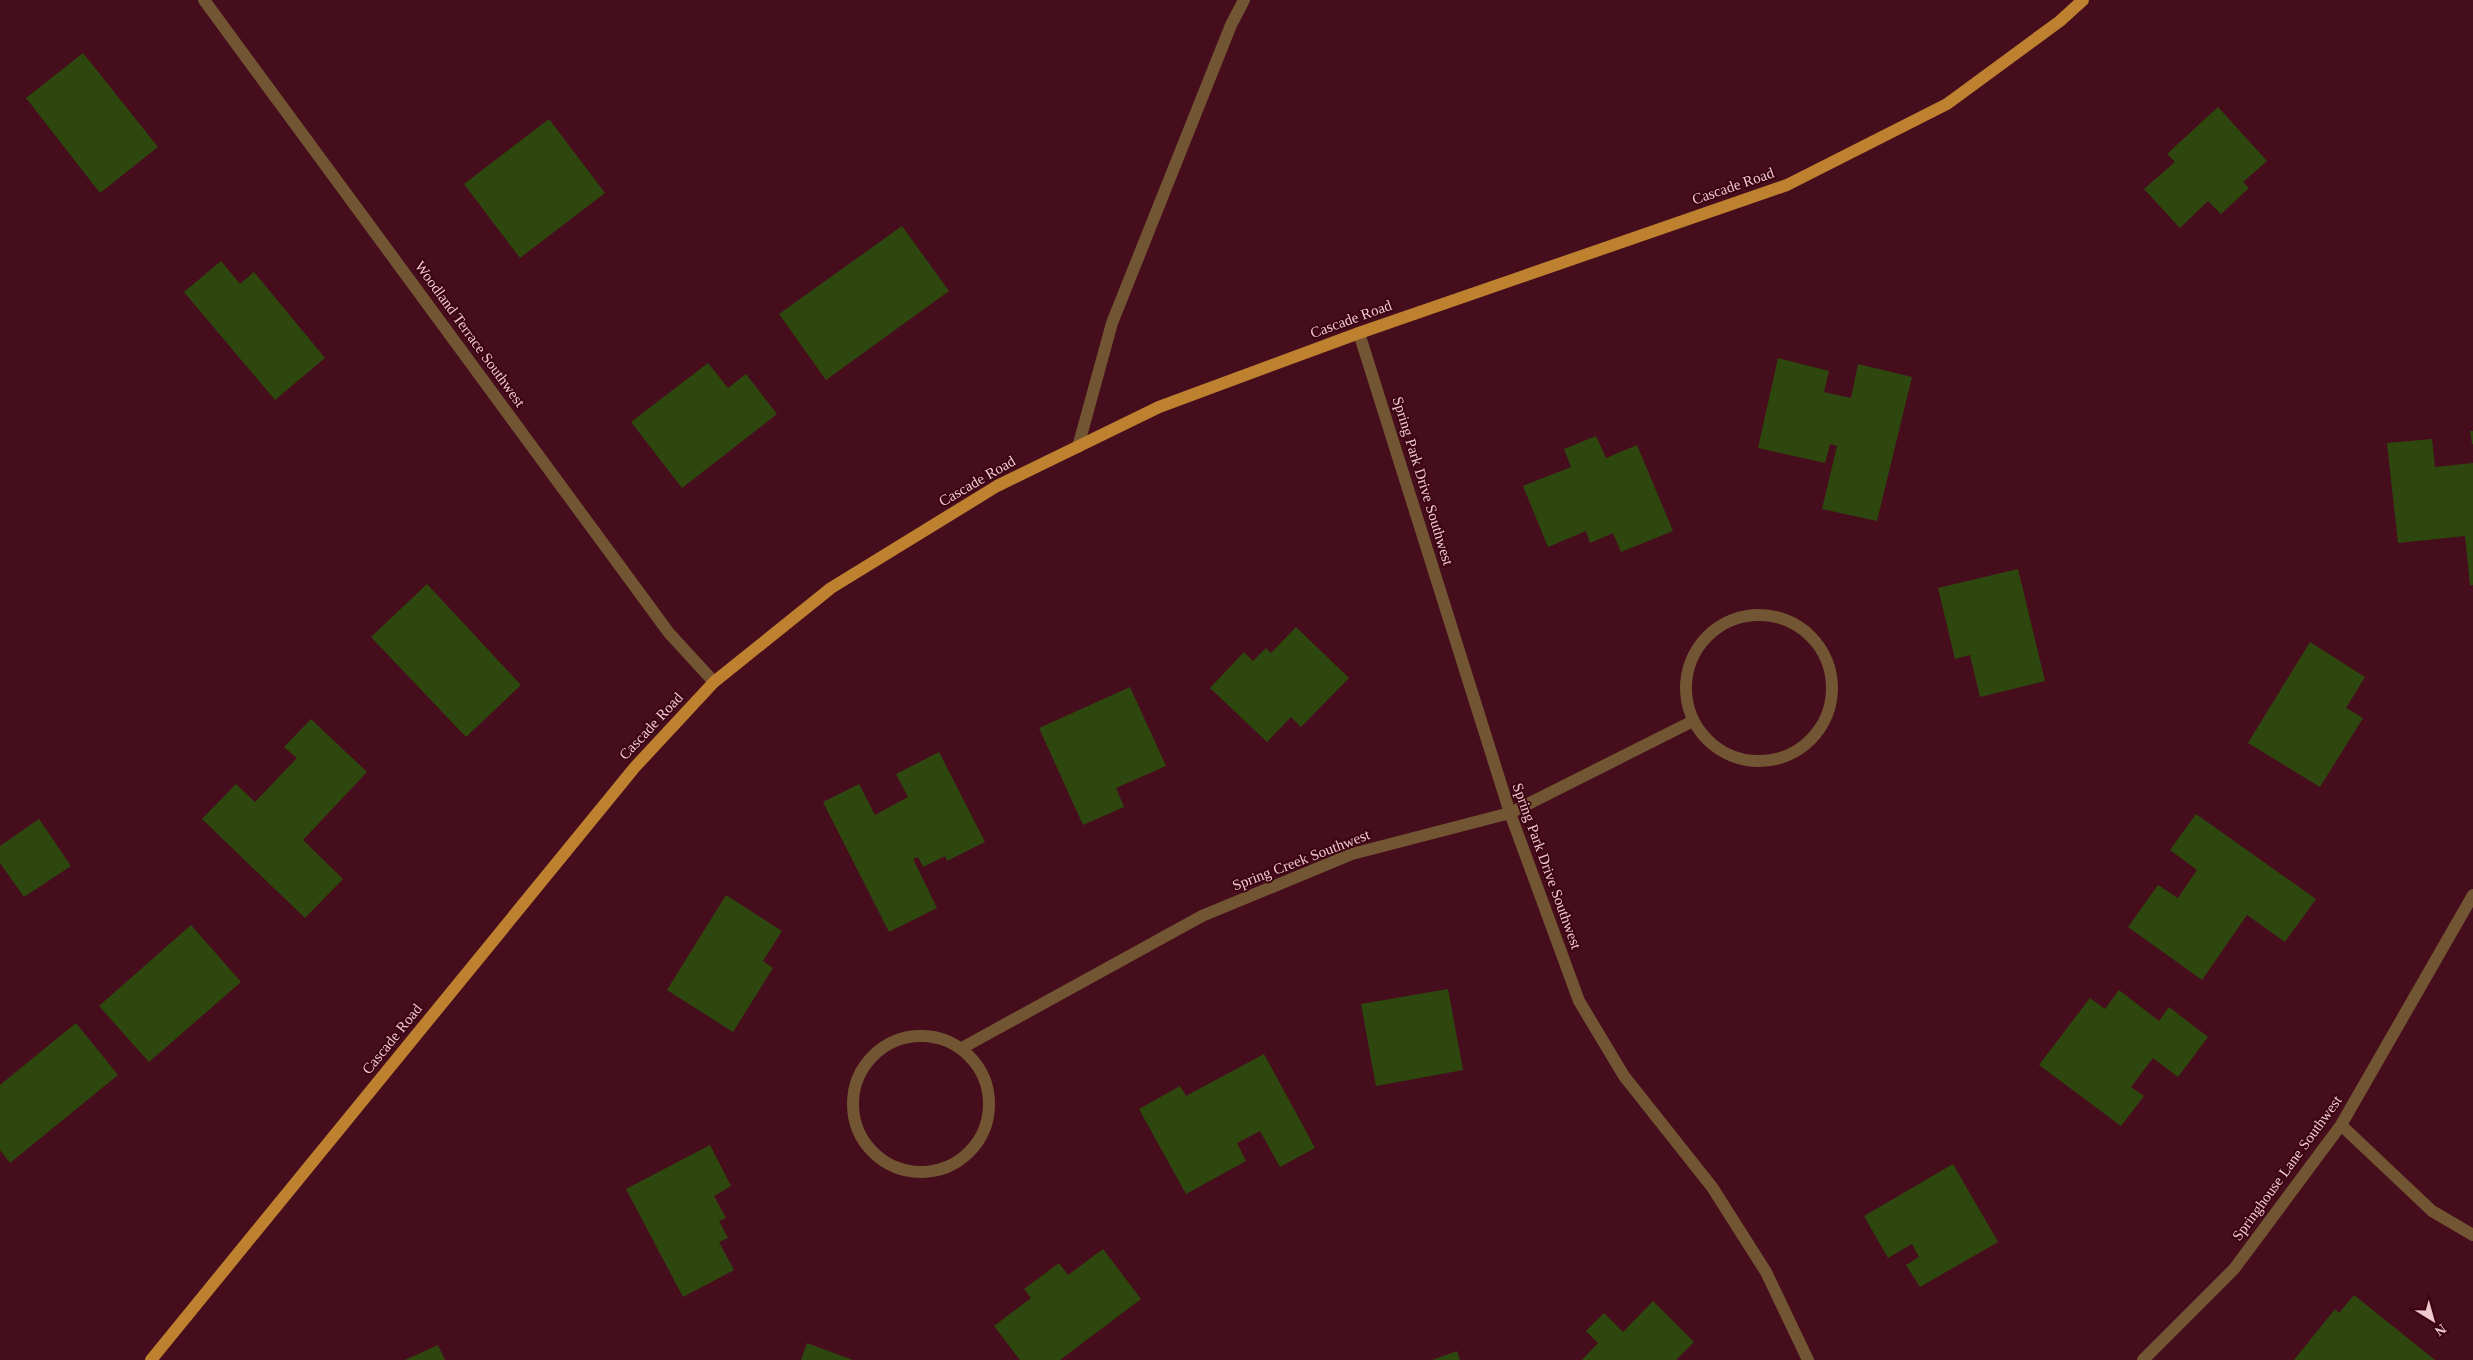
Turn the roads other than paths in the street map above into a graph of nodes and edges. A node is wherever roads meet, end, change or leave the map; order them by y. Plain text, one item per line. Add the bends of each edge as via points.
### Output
1 (204, 0) edge
2 (1244, 0) edge
3 (2083, 0) edge
4 (1359, 333) junction
5 (1078, 447) junction
6 (714, 682) junction
7 (1693, 721) junction
8 (1510, 813) junction
9 (2473, 895) edge
10 (962, 1048) junction
11 (2341, 1125) junction
12 (2473, 1235) edge
13 (151, 1360) edge
14 (1808, 1360) edge
15 (2143, 1360) edge

1 - 6 street, Woodland Terrace Southwest via 669,633
2 - 5 street via 1231,25 1112,323
3 - 4 main road, Cascade Road via 2060,21 1947,104 1787,184
4 - 5 main road, Cascade Road via 1159,407
4 - 8 street, Spring Park Drive Southwest
5 - 6 main road, Cascade Road via 998,486 831,588
6 - 13 main road, Cascade Road via 635,767
7 - 7 street via 1706,740 1724,754 1746,761 1769,761 1791,754 1810,741 1824,722 1832,700 1832,677 1825,656 1812,637 1793,623 1772,616 1748,616 1727,623 1708,636 1694,654 1687,676 1686,699
7 - 8 street, Spring Creek Southwest
8 - 10 street, Spring Creek Southwest via 1352,854 1202,916
8 - 14 street, Spring Park Drive Southwest via 1579,1000 1624,1076 1712,1186 1766,1272
9 - 11 street, Springhouse Lane Southwest
10 - 10 street via 942,1039 921,1036 900,1039 866,1064 856,1084 852,1105 856,1126 881,1160 901,1170 921,1173 943,1170 962,1160 977,1144 987,1125 990,1104 986,1082 977,1064
11 - 12 street via 2432,1211
11 - 15 street, Springhouse Lane Southwest via 2234,1269

